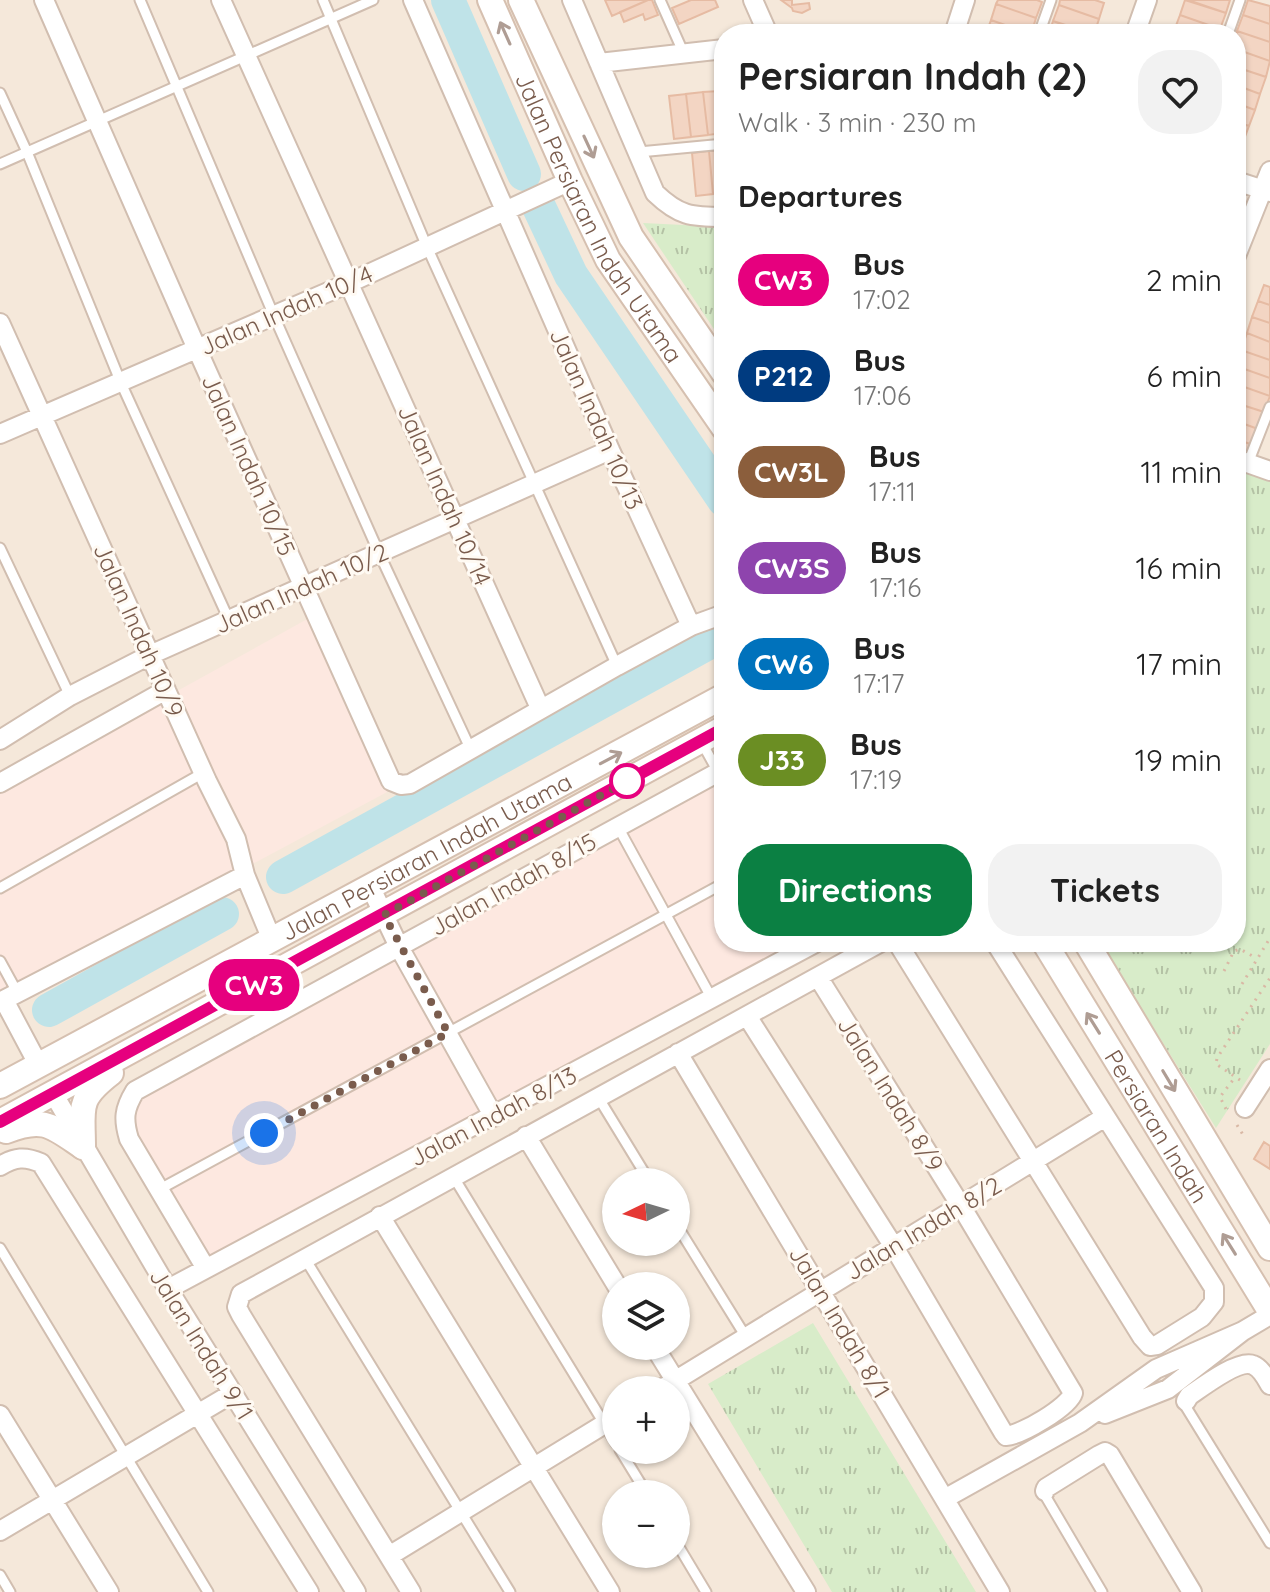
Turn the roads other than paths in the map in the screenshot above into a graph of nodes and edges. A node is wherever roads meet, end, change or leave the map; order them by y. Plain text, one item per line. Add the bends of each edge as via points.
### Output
1 (44, 0) edge
2 (140, 0) edge
3 (221, 0) edge
4 (323, 0) edge
5 (373, 0) edge
6 (413, 0) edge
7 (490, 0) edge
8 (521, 0) edge
9 (572, 0) edge
10 (660, 0) edge
11 (753, 0) edge
12 (965, 0) edge
13 (1051, 0) edge
14 (1147, 0) edge
15 (1240, 0) edge
16 (331, 19) junction
17 (764, 24) edge
18 (957, 24) edge
19 (1043, 24) edge
20 (1139, 24) edge
21 (1232, 24) edge
22 (535, 32) junction
23 (714, 50) edge
24 (684, 54) junction
25 (246, 56) junction
26 (599, 63) junction
27 (178, 86) junction
28 (0, 93) edge
29 (97, 121) junction
30 (714, 145) edge
31 (27, 152) junction
32 (639, 152) junction
33 (0, 164) edge
34 (1270, 171) edge
35 (570, 181) junction
36 (1246, 184) edge
37 (1267, 191) edge
38 (505, 210) junction
39 (714, 217) edge
40 (1246, 235) edge
41 (631, 237) junction
42 (427, 247) junction
43 (349, 283) junction
44 (274, 316) junction
45 (0, 323) edge
46 (197, 349) junction
47 (714, 358) edge
48 (121, 383) junction
49 (1270, 407) edge
50 (714, 414) edge
51 (42, 416) junction
52 (0, 434) edge
53 (610, 450) junction
54 (1246, 453) edge
55 (1246, 462) edge
56 (1270, 471) edge
57 (533, 485) junction
58 (457, 518) junction
59 (0, 548) edge
60 (379, 553) junction
61 (304, 587) junction
62 (714, 618) edge
63 (229, 620) junction
64 (691, 626) junction
65 (150, 655) junction
66 (617, 666) junction
67 (166, 690) junction
68 (70, 696) junction
69 (714, 701) edge
70 (540, 708) junction
71 (714, 734) edge
72 (0, 740) edge
73 (701, 741) junction
74 (470, 748) junction
75 (714, 760) edge
76 (714, 775) edge
77 (210, 776) junction
78 (0, 783) edge
79 (618, 827) junction
80 (245, 875) junction
81 (0, 888) edge
82 (371, 888) junction
83 (714, 889) edge
84 (384, 915) junction
85 (666, 915) junction
86 (272, 940) junction
87 (399, 947) junction
88 (798, 952) edge
89 (863, 952) edge
90 (903, 952) edge
91 (1001, 952) edge
92 (1050, 952) edge
93 (1092, 952) edge
94 (0, 961) edge
95 (818, 977) junction
96 (711, 997) junction
97 (7, 998) edge
98 (147, 1007) junction
99 (747, 1016) junction
100 (167, 1031) junction
101 (448, 1033) junction
102 (678, 1053) junction
103 (38, 1064) junction
104 (1270, 1069) edge
105 (0, 1086) edge
106 (53, 1093) junction
107 (598, 1097) junction
108 (0, 1099) edge
109 (1249, 1102) road end
110 (494, 1117) junction
111 (1105, 1117) junction
112 (0, 1122) edge
113 (0, 1133) edge
114 (526, 1136) junction
115 (83, 1147) junction
116 (1032, 1161) junction
117 (0, 1166) edge
118 (641, 1168) edge
119 (453, 1176) junction
120 (160, 1189) junction
121 (961, 1206) junction
122 (380, 1216) junction
123 (1254, 1222) junction
124 (690, 1247) edge
125 (894, 1247) junction
126 (0, 1248) edge
127 (1270, 1248) edge
128 (304, 1257) junction
129 (1270, 1265) edge
130 (205, 1267) junction
131 (609, 1272) edge
132 (168, 1289) junction
133 (821, 1291) junction
134 (1270, 1313) edge
135 (746, 1337) junction
136 (682, 1376) edge
137 (1270, 1385) edge
138 (233, 1393) junction
139 (1186, 1401) joint
140 (602, 1408) edge
141 (199, 1413) junction
142 (0, 1415) edge
143 (690, 1419) edge
144 (602, 1425) edge
145 (126, 1456) junction
146 (535, 1467) junction
147 (1045, 1491) joint
148 (946, 1498) junction
149 (52, 1500) junction
150 (461, 1512) junction
151 (0, 1531) edge
152 (1270, 1543) edge
153 (389, 1556) junction
154 (690, 1565) edge
155 (0, 1575) edge
156 (10, 1592) edge
157 (109, 1592) edge
158 (208, 1592) edge
159 (308, 1592) edge
160 (356, 1592) edge
161 (411, 1592) edge
162 (510, 1592) edge
163 (610, 1592) edge
164 (706, 1592) edge
165 (806, 1592) edge
166 (1000, 1592) edge
167 (1102, 1592) edge
168 (1192, 1592) edge

1 - 29 street, Jalan Indah 10/15
2 - 27 lane
3 - 25 street, Jalan Indah 10/14
4 - 16 lane
5 - 16 lane
6 - 38 street, Jalan Indah 10/13
35 -> 7 main road, Jalan Persiaran Indah Utama
8 - 22 main road, Jalan Persiaran Indah Utama
9 - 26 street
10 - 24 lane
11 - 17 street
12 - 18 street
13 - 19 lane
14 - 20 street
15 - 21 lane
16 - 25 lane
16 - 42 lane
22 - 35 main road via 561,116
22 -> 41 main road, Jalan Persiaran Indah Utama
23 - 24 street
24 - 26 street
25 - 27 lane
25 - 43 street, Jalan Indah 10/14
26 - 32 street
27 - 29 lane
27 - 44 lane
28 - 31 lane
29 - 31 lane
29 - 46 street, Jalan Indah 10/15
30 - 32 lane
31 - 33 lane
31 - 48 lane
32 - 39 street via 655,193 672,210
34 - 37 street
35 - 38 street, Jalan Indah 10/4
35 - 41 main road
35 - 50 main road, Jalan Persiaran Indah Utama via 608,260
36 - 37 street
37 - 40 street
38 - 42 street, Jalan Indah 10/4
38 - 53 street, Jalan Indah 10/13
41 - 47 main road, Jalan Persiaran Indah Utama
42 - 43 street, Jalan Indah 10/4
42 - 57 lane
43 - 44 street, Jalan Indah 10/4
43 - 58 street, Jalan Indah 10/14
44 - 46 street, Jalan Indah 10/4
44 - 60 lane
45 - 51 street, Jalan Indah 10/9
46 - 48 street, Jalan Indah 10/4
46 - 61 street, Jalan Indah 10/15
48 - 51 street, Jalan Indah 10/4
48 - 63 lane
49 - 54 lane
51 - 52 street, Jalan Indah 10/4
51 - 65 street, Jalan Indah 10/9
53 - 57 street, Jalan Indah 10/2
53 - 64 street, Jalan Indah 10/13
55 - 56 street
57 - 58 street, Jalan Indah 10/2
57 - 66 lane
58 - 60 street, Jalan Indah 10/2
58 - 70 street, Jalan Indah 10/14
59 - 68 lane
60 - 61 street, Jalan Indah 10/2
60 - 74 lane
61 - 63 street, Jalan Indah 10/2
61 - 74 street, Jalan Indah 10/15 via 391,781 410,784
62 - 64 street
63 - 65 street, Jalan Indah 10/2
64 - 66 street
65 - 67 street, Jalan Indah 10/9
65 - 68 street, Jalan Indah 10/2
66 - 70 street
67 - 77 street, Jalan Indah 10/9
67 - 78 street
68 - 72 street, Jalan Indah 10/2
82 -> 69 main road, Jalan Persiaran Indah Utama
70 - 74 street
71 - 73 main road, Jalan Persiaran Indah Utama
73 - 75 lane
73 - 84 main road, Jalan Persiaran Indah Utama
76 - 79 street, Jalan Indah 8/15
77 - 80 street, Jalan Indah 10/9 via 242,837
77 - 81 lane
79 - 85 lane
79 - 87 street, Jalan Indah 8/15
80 - 86 street, Jalan Indah 10/9
80 - 97 street
82 - 84 street
82 - 86 main road, Jalan Persiaran Indah Utama
83 - 85 lane
84 - 87 street
84 - 100 main road, Jalan Persiaran Indah Utama
85 - 96 lane
85 - 101 lane
86 - 98 main road, Jalan Persiaran Indah Utama
87 - 101 street
87 - 120 street, Jalan Indah 8/15 via 135,1091 125,1106 124,1121 129,1139
88 - 96 street, Jalan Indah 8/13
89 - 95 street
90 - 116 street
91 - 111 street
134 -> 92 main road, Persiaran Indah
93 -> 123 main road, Persiaran Indah
94 - 97 lane
95 - 99 street
95 - 121 street, Jalan Indah 8/9
96 - 110 street, Jalan Indah 8/13
97 - 103 street
98 - 103 main road, Jalan Persiaran Indah Utama
98 - 106 main road via 101,1046 59,1069
99 - 102 street
99 - 125 street
100 - 106 main road, Jalan Persiaran Indah Utama
100 - 115 main road via 88,1092 83,1102
101 - 110 street
101 - 120 lane
102 - 107 street
102 - 133 street, Jalan Indah 8/1
103 - 105 main road, Jalan Persiaran Indah Utama
104 - 109 street
106 - 108 main road via 28,1087
106 - 112 main road, Jalan Persiaran Indah Utama
106 - 115 street, Jalan Indah 9/1
107 - 114 street
107 - 118 lane
110 - 130 street, Jalan Indah 8/13
111 - 116 street, Jalan Indah 8/2
111 - 116 street via 1214,1288 1214,1302 1202,1317 1157,1345 1145,1342
113 - 115 main road via 46,1123
114 - 119 street
114 - 131 street
115 - 132 street, Jalan Indah 9/1
116 - 121 street, Jalan Indah 8/2
117 - 141 street, Jalan Indah 9/1 via 28,1157 41,1163
119 - 122 street
119 - 140 lane
120 - 130 street
121 - 125 street, Jalan Indah 8/2
121 - 125 street, Jalan Indah 8/9 via 1064,1376 1073,1393 1067,1404 1006,1436
122 - 128 street
122 - 146 street
123 - 127 main road, Persiaran Indah
123 - 129 main road
124 - 135 lane
125 - 133 street, Jalan Indah 8/2
126 - 145 lane
128 - 150 lane
128 - 153 street via 248,1288 237,1300 241,1315
130 - 132 street, Jalan Indah 8/13
132 - 138 street, Jalan Indah 9/1
133 - 135 street, Jalan Indah 8/2
133 - 148 street, Jalan Indah 8/1
134 - 148 street via 1243,1331 1156,1369 1080,1423
135 - 136 street, Jalan Indah 8/2
137 - 139 street via 1262,1371 1241,1364
138 - 141 street
138 - 160 street, Jalan Indah 9/1
139 - 152 lane
141 - 145 street
141 - 159 street, Jalan Indah 9/1
142 - 149 street
143 - 165 street
144 - 146 street
145 - 149 street
145 - 158 lane
146 - 150 street
146 - 163 street
147 - 167 lane
147 - 168 street via 1099,1455 1110,1455
148 - 166 street, Jalan Indah 8/1
149 - 151 street
149 - 157 street
150 - 153 street
150 - 162 lane
153 - 161 street
154 - 164 lane
155 - 156 lane

